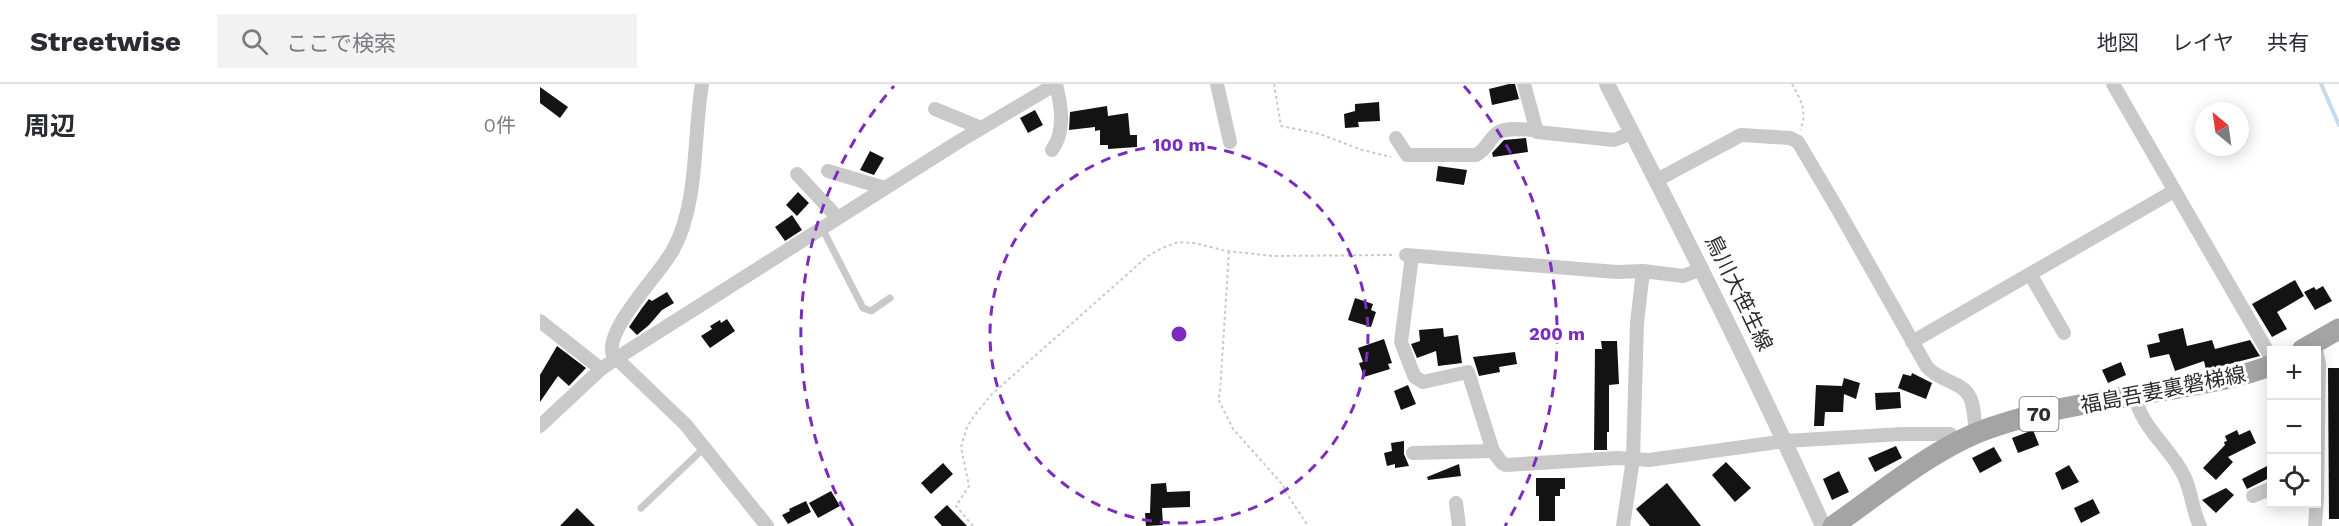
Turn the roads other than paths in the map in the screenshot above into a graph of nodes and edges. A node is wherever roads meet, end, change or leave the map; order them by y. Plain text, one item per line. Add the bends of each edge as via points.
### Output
1 (702, 84) edge
2 (1217, 84) edge
3 (1524, 84) edge
4 (1607, 84) edge
5 (2113, 84) edge
6 (935, 109) dead end
7 (981, 128) junction
8 (1536, 130) junction
9 (1632, 133) junction
10 (1396, 138) dead end
11 (1230, 142) dead end
12 (1052, 150) dead end
13 (828, 171) dead end
14 (797, 174) dead end
15 (1657, 180) junction
16 (885, 188) junction
17 (2174, 191) junction
18 (838, 218) junction
19 (822, 228) junction
20 (1702, 269) junction
21 (1643, 271) junction
22 (2030, 274) junction
23 (890, 297) dead end
24 (540, 321) edge
25 (2339, 329) edge
26 (2064, 333) dead end
27 (1912, 342) junction
28 (2310, 346) edge
29 (2267, 352) edge
30 (617, 358) junction
31 (2267, 366) edge
32 (601, 369) junction
33 (2135, 396) junction
34 (2318, 400) edge
35 (540, 426) edge
36 (1976, 433) junction
37 (1785, 441) junction
38 (1957, 442) junction
39 (704, 447) junction
40 (1493, 451) junction
41 (1413, 453) dead end
42 (2317, 454) edge
43 (1633, 459) junction
44 (2267, 490) edge
45 (2253, 495) dead end
46 (1456, 503) dead end
47 (640, 508) dead end
48 (2316, 508) edge
49 (767, 526) edge
50 (1459, 526) edge
51 (1623, 526) edge
52 (1823, 526) edge
53 (1833, 526) edge
54 (2200, 526) edge
55 (2315, 526) edge

1 - 30 street via 683,230 665,263 616,329 610,348
2 - 11 street
3 - 8 street
4 - 9 street, 鳥川大笹生線
5 - 17 street
6 - 7 street
7 - 12 street via 1056,84 1061,118 1058,141
7 - 16 street
8 - 9 street via 1614,140
8 - 10 street via 1500,131 1476,155 1407,155
9 - 15 street, 鳥川大笹生線
13 - 16 street
14 - 18 street
15 - 20 street, 鳥川大笹生線
15 - 27 street via 1741,135 1798,142
16 - 18 street
17 - 22 street
17 - 29 street
18 - 19 street
19 - 23 lane via 863,308 871,311
19 - 30 street
20 - 21 street via 1683,276
20 - 37 street, 鳥川大笹生線
21 - 40 street via 1408,256 1401,342 1413,373 1423,382 1468,372
21 - 43 street via 1637,323
22 - 26 street
22 - 27 street
24 - 32 street
25 - 28 main road
27 - 36 street via 1931,372 1968,393
30 - 32 street
30 - 39 street via 687,425
31 - 33 main road, 福島吾妻裏磐梯線 / 70 via 2238,377
32 - 35 street
33 - 36 main road, 福島吾妻裏磐梯線 / 70 via 2042,413
33 - 54 street via 2145,421 2183,473
34 - 42 street
36 - 38 main road, 福島吾妻裏磐梯線 / 70
37 - 38 street via 1940,433 1950,434
37 - 43 street
37 - 52 street, 鳥川大笹生線
38 - 53 main road, 福島吾妻裏磐梯線 / 70
39 - 47 lane
39 - 49 street
40 - 41 street
40 - 43 street via 1506,465
43 - 51 street
44 - 45 street
46 - 50 street
48 - 55 street

